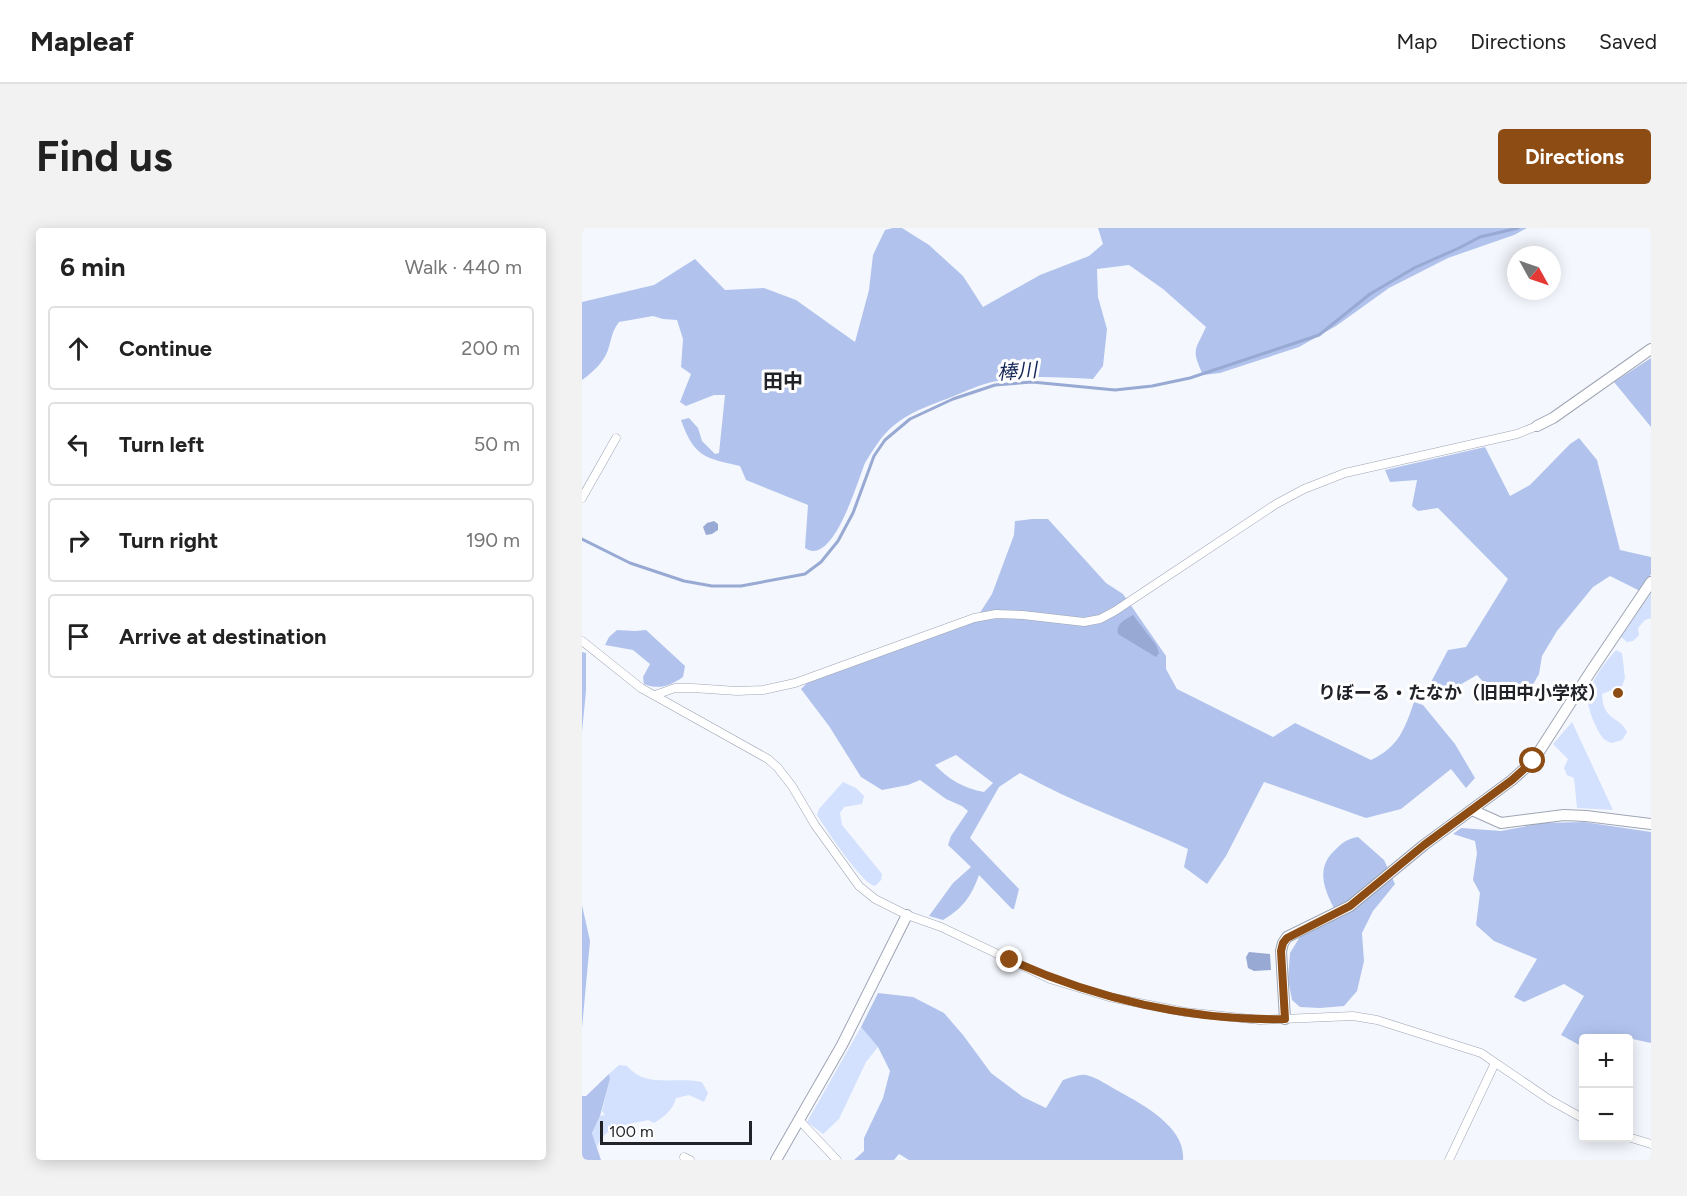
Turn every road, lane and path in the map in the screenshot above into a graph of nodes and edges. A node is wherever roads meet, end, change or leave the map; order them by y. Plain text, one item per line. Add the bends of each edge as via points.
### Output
1 (1651, 349) edge
2 (1538, 426) joint
3 (616, 438) dead end
4 (582, 498) edge
5 (1651, 582) edge
6 (582, 641) edge
7 (655, 695) junction
8 (1472, 810) junction
9 (1651, 824) edge
10 (907, 915) junction
11 (1285, 1019) junction
12 (1495, 1063) junction
13 (1579, 1116) edge
14 (799, 1120) junction
15 (1633, 1138) edge
16 (1651, 1144) edge
17 (776, 1160) edge
18 (837, 1160) edge
19 (1449, 1160) edge

1 - 2 street
2 - 7 street via 1345,473 1304,489 1100,619 1084,622 996,614 974,618 795,683 746,691 675,688
3 - 4 street
5 - 8 street via 1538,756
6 - 7 street via 631,681
7 - 10 street via 768,759 792,786 859,886
8 - 9 street via 1501,823 1564,815
8 - 11 street via 1350,906 1287,938 1281,951
10 - 11 street via 1050,979 1109,997 1185,1012
10 - 14 street via 842,1045
11 - 12 street via 1353,1016 1377,1020 1463,1045
12 - 13 street
12 - 19 street
14 - 17 street
14 - 18 street
15 - 16 street

